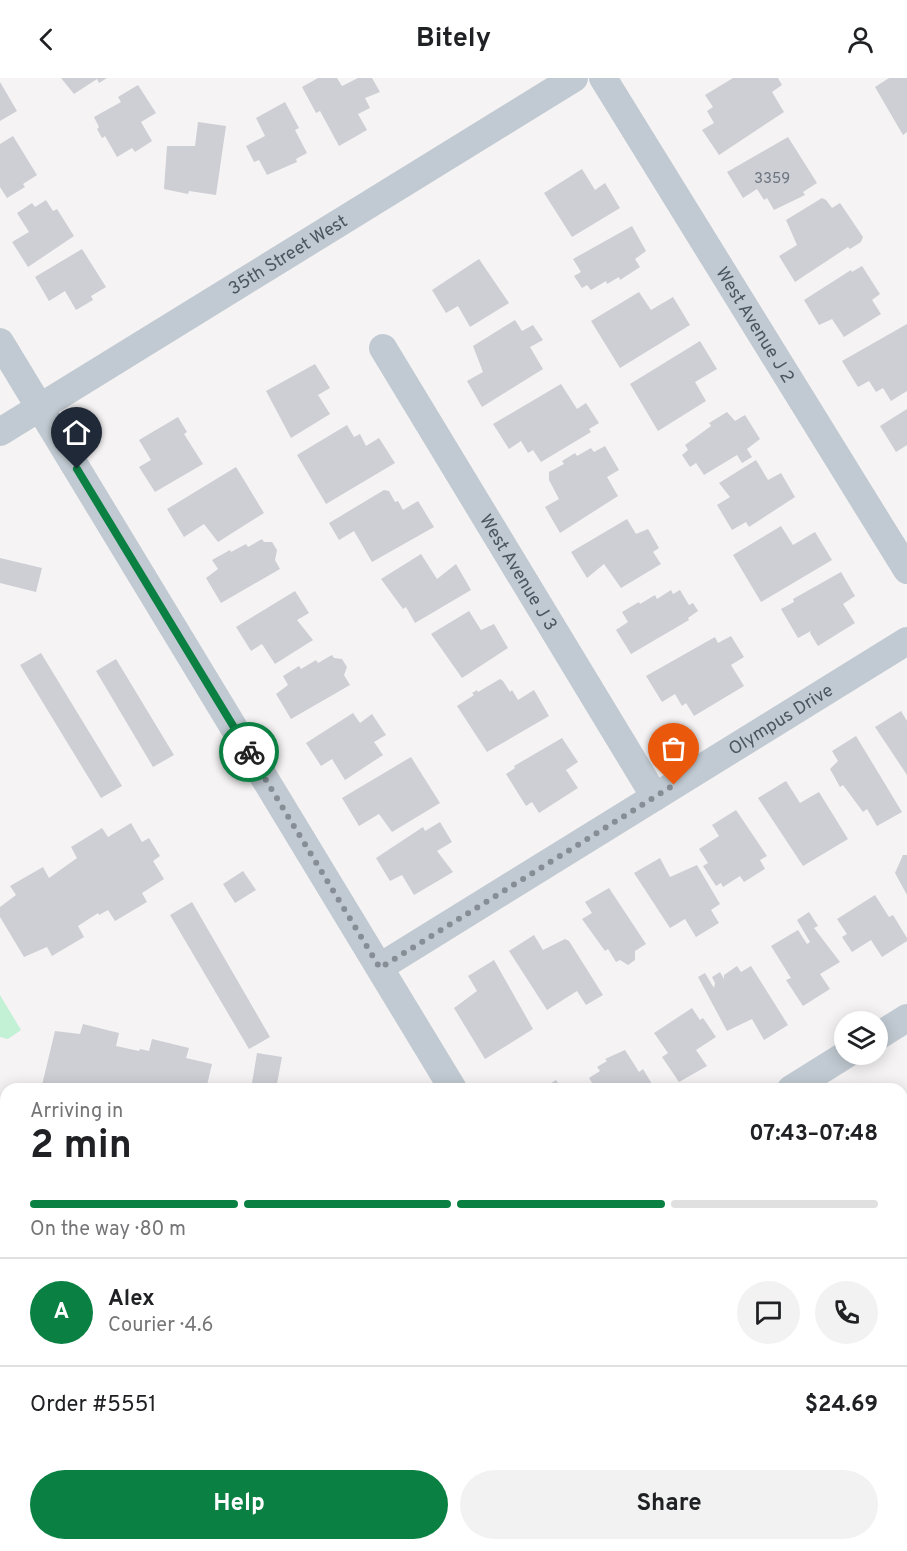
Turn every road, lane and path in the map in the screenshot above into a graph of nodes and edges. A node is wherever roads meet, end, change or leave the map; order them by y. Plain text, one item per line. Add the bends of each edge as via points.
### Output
1 (574, 78) edge
2 (603, 78) edge
3 (0, 342) edge
4 (383, 348) dead end
5 (40, 407) junction
6 (0, 432) edge
7 (907, 570) edge
8 (907, 641) edge
9 (655, 797) junction
10 (380, 968) junction
11 (907, 1018) edge
12 (888, 1030) edge
13 (839, 1065) edge
14 (827, 1080) edge
15 (449, 1083) edge

1 - 5 street, 35th Street West
2 - 7 street, West Avenue J 2
3 - 5 street
4 - 9 street, West Avenue J 3
5 - 6 street, 35th Street West
5 - 10 street
8 - 9 street, Olympus Drive
9 - 10 street, Olympus Drive
10 - 15 street
11 - 12 street
13 - 14 street

